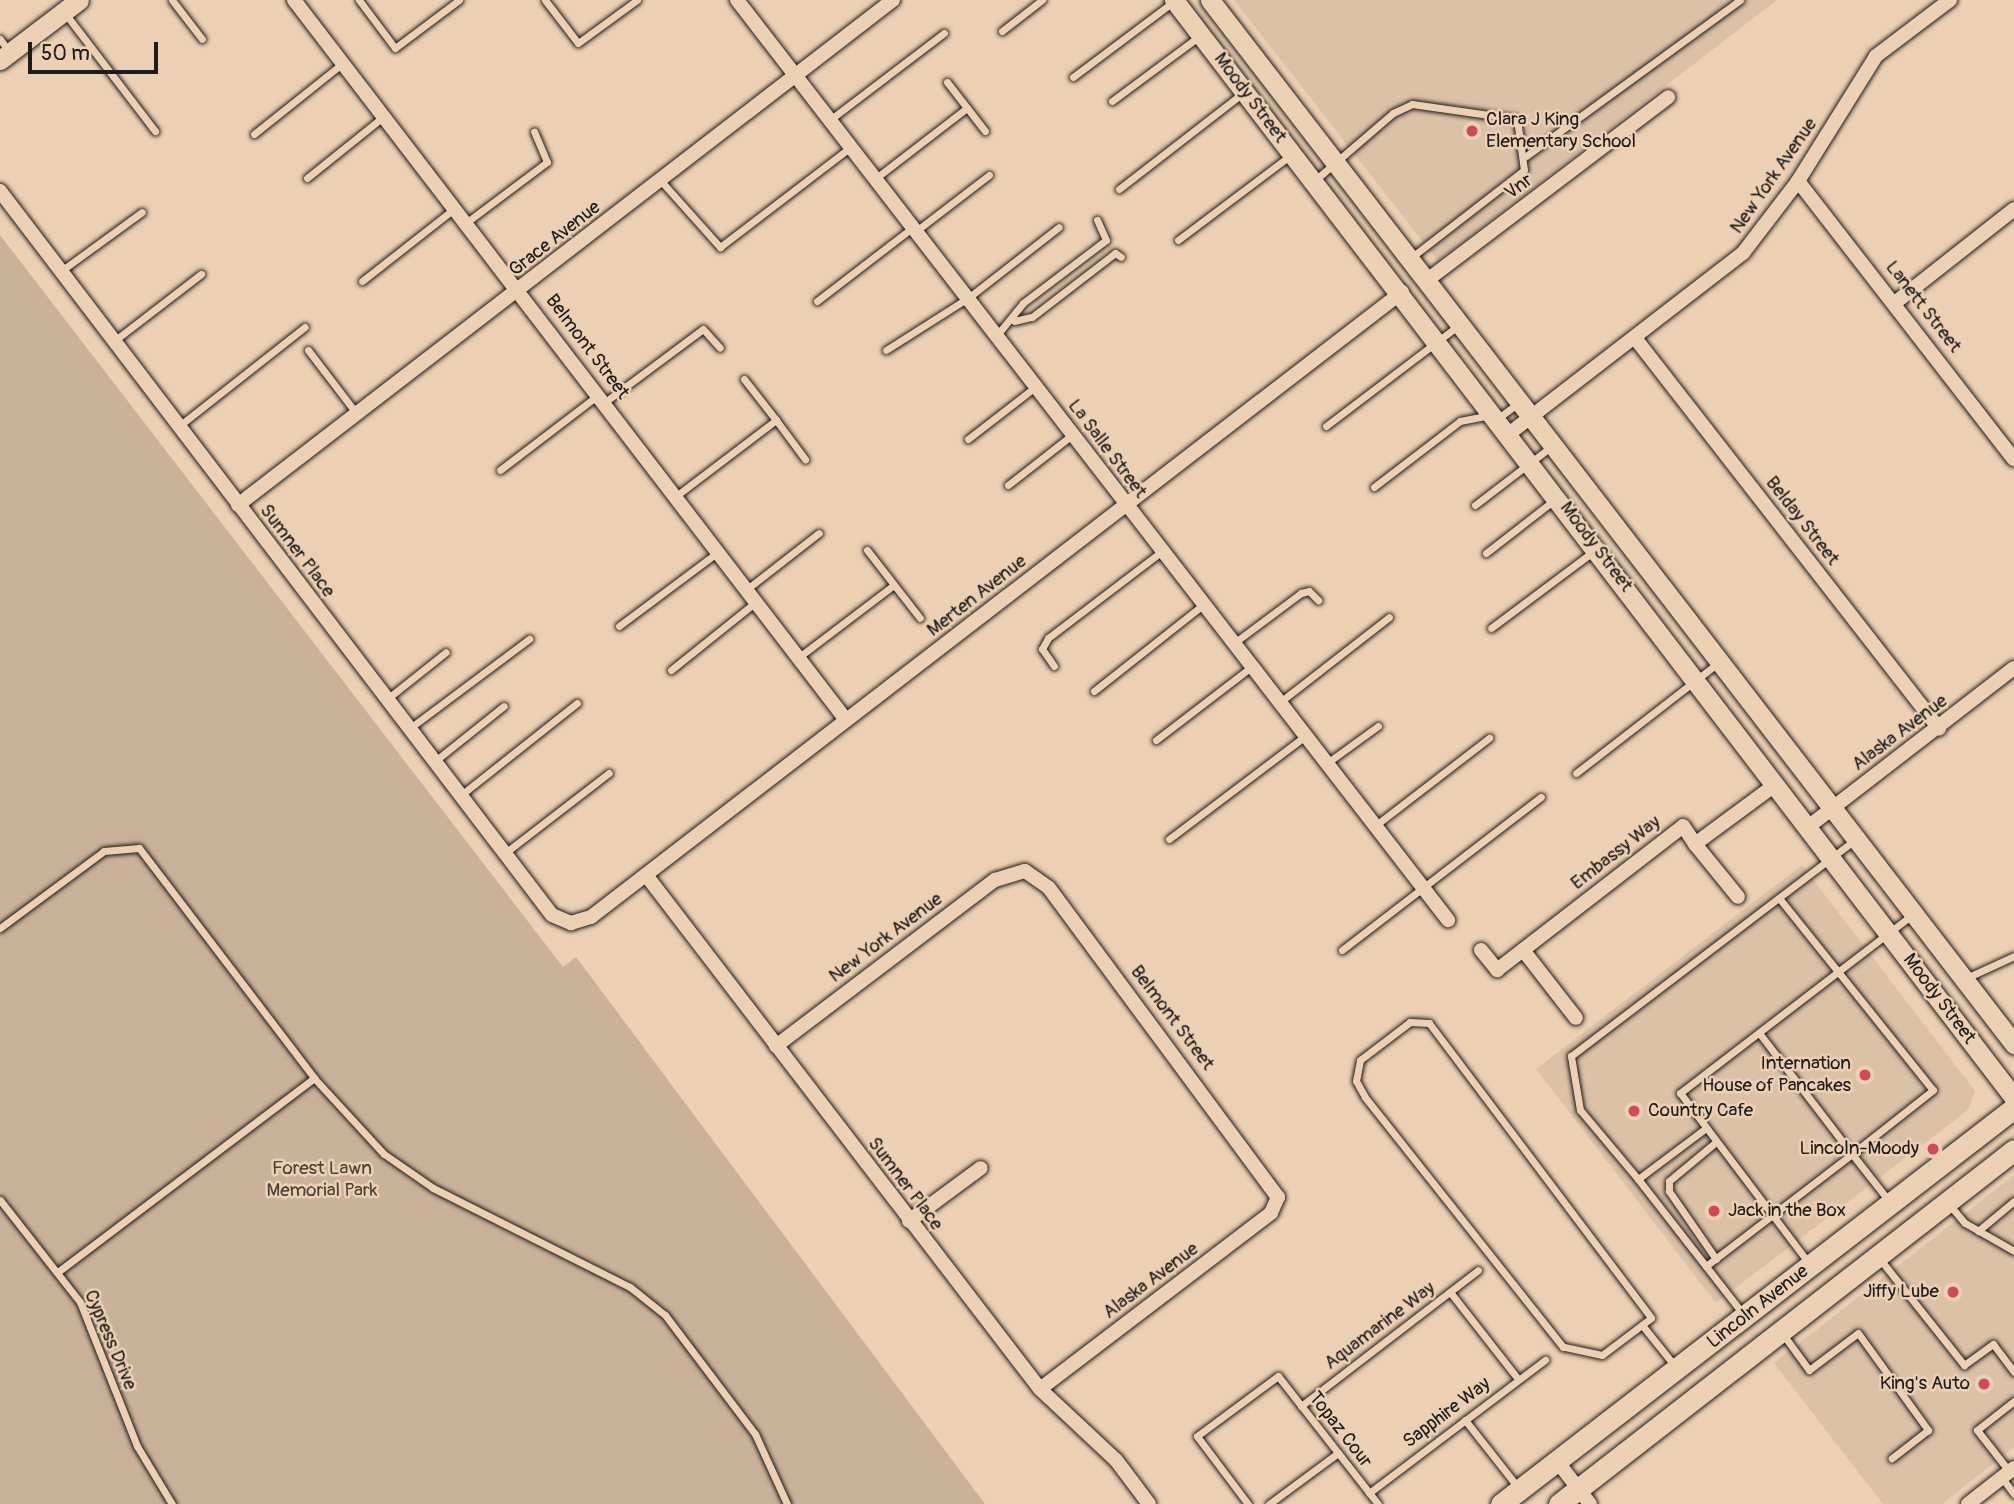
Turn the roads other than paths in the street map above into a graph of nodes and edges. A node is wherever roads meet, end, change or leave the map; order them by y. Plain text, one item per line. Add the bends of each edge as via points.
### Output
1 (172, 0) edge
2 (294, 0) edge
3 (359, 0) edge
4 (459, 0) edge
5 (545, 0) edge
6 (637, 0) edge
7 (893, 0) edge
8 (1042, 0) edge
9 (1175, 0) edge
10 (1210, 0) edge
11 (1740, 0) edge
12 (1950, 0) edge
13 (740, 1) edge
14 (71, 6) edge
15 (1002, 31) dead end
16 (944, 33) dead end
17 (1202, 35) junction
18 (202, 39) dead end
19 (3, 51) edge
20 (343, 63) junction
21 (798, 75) junction
22 (1073, 78) dead end
23 (947, 82) dead end
24 (1245, 92) junction
25 (1668, 97) dead end
26 (1112, 101) dead end
27 (967, 108) junction
28 (384, 115) junction
29 (831, 119) junction
30 (155, 131) dead end
31 (985, 131) dead end
32 (534, 132) dead end
33 (254, 134) dead end
34 (852, 146) junction
35 (1292, 153) junction
36 (1527, 156) junction
37 (1335, 163) junction
38 (989, 175) dead end
39 (307, 178) dead end
40 (876, 178) junction
41 (661, 181) junction
42 (1314, 181) junction
43 (1798, 181) junction
44 (1119, 190) dead end
45 (0, 191) edge
46 (456, 207) junction
47 (2014, 209) edge
48 (142, 212) dead end
49 (1097, 220) dead end
50 (467, 222) junction
51 (1059, 227) dead end
52 (915, 229) junction
53 (1178, 240) dead end
54 (1121, 257) dead end
55 (1409, 260) junction
56 (60, 271) junction
57 (201, 275) dead end
58 (1426, 281) junction
59 (362, 282) dead end
60 (520, 290) junction
61 (1402, 292) junction
62 (968, 298) junction
63 (817, 301) dead end
64 (1896, 302) junction
65 (1014, 321) junction
66 (1459, 325) junction
67 (305, 327) dead end
68 (996, 335) junction
69 (1635, 338) junction
70 (1438, 340) junction
71 (114, 341) junction
72 (720, 348) dead end
73 (308, 350) dead end
74 (886, 350) dead end
75 (744, 379) dead end
76 (1035, 387) junction
77 (602, 398) junction
78 (1525, 410) junction
79 (357, 415) junction
80 (776, 420) junction
81 (178, 426) junction
82 (1326, 426) dead end
83 (1504, 426) junction
84 (1072, 435) junction
85 (968, 439) dead end
86 (1552, 446) junction
87 (805, 459) dead end
88 (2014, 459) edge
89 (1531, 461) junction
90 (500, 470) dead end
91 (1008, 485) dead end
92 (1374, 487) dead end
93 (676, 496) junction
94 (1558, 497) junction
95 (238, 505) junction
96 (1125, 505) junction
97 (1475, 505) dead end
98 (819, 533) dead end
99 (1597, 548) junction
100 (867, 550) dead end
101 (718, 551) junction
102 (1161, 552) junction
103 (1486, 553) dead end
104 (894, 584) junction
105 (747, 589) junction
106 (1318, 600) dead end
107 (757, 602) junction
108 (1203, 605) junction
109 (1389, 617) dead end
110 (920, 618) dead end
111 (619, 626) dead end
112 (1490, 628) dead end
113 (529, 639) dead end
114 (1233, 644) junction
115 (446, 652) dead end
116 (799, 657) junction
117 (1719, 662) junction
118 (1054, 666) dead end
119 (1251, 667) junction
120 (2014, 668) edge
121 (671, 670) dead end
122 (1696, 679) junction
123 (1094, 691) dead end
124 (387, 699) junction
125 (577, 703) dead end
126 (1279, 703) junction
127 (504, 706) dead end
128 (846, 720) junction
129 (1378, 726) dead end
130 (409, 729) junction
131 (1939, 729) junction
132 (1305, 736) junction
133 (1489, 738) dead end
134 (1156, 740) dead end
135 (434, 761) junction
136 (1326, 763) junction
137 (610, 773) dead end
138 (1576, 773) dead end
139 (1776, 784) junction
140 (460, 795) junction
141 (1541, 797) dead end
142 (1832, 808) junction
143 (1375, 826) junction
144 (1808, 827) junction
145 (1169, 839) dead end
146 (1856, 839) junction
147 (1695, 844) junction
148 (504, 853) junction
149 (1832, 858) junction
150 (1025, 871) joint
151 (646, 875) junction
152 (1425, 891) junction
153 (1738, 897) dead end
154 (1779, 898) junction
155 (1914, 914) junction
156 (1448, 920) dead end
157 (571, 923) joint
158 (0, 928) edge
159 (1889, 933) junction
160 (1342, 950) dead end
161 (1481, 950) dead end
162 (1523, 950) junction
163 (2014, 956) edge
164 (1839, 972) junction
165 (1964, 979) junction
166 (1576, 1018) dead end
167 (1759, 1033) junction
168 (2014, 1044) edge
169 (776, 1046) junction
170 (314, 1078) junction
171 (2014, 1098) edge
172 (2014, 1108) edge
173 (1706, 1128) junction
174 (1716, 1142) junction
175 (2014, 1150) edge
176 (1852, 1154) junction
177 (981, 1168) dead end
178 (1638, 1179) junction
179 (1278, 1196) joint
180 (0, 1200) edge
181 (2014, 1201) edge
182 (1948, 1203) junction
183 (1891, 1204) junction
184 (1772, 1215) junction
185 (909, 1221) junction
186 (1978, 1231) junction
187 (2014, 1251) edge
188 (1879, 1257) junction
189 (1716, 1259) junction
190 (1706, 1266) junction
191 (1811, 1266) junction
192 (1478, 1270) dead end
193 (59, 1271) junction
194 (1450, 1292) junction
195 (1746, 1317) junction
196 (1642, 1325) junction
197 (1774, 1338) junction
198 (1545, 1360) dead end
199 (1678, 1369) junction
200 (2014, 1372) edge
201 (1518, 1380) junction
202 (1040, 1389) junction
203 (2014, 1401) edge
204 (1301, 1406) junction
205 (1465, 1420) junction
206 (1338, 1453) junction
207 (1892, 1458) dead end
208 (1557, 1461) junction
209 (2009, 1473) edge
210 (1520, 1490) junction
211 (1369, 1493) junction
212 (2014, 1494) edge
213 (1584, 1497) edge
214 (172, 1504) edge
215 (787, 1504) edge
216 (1149, 1504) edge
217 (1248, 1504) edge
218 (1269, 1504) edge
219 (1378, 1504) edge
220 (1501, 1504) edge
221 (1559, 1504) edge
222 (1968, 1504) edge

1 - 18 lane
2 - 20 street, Belmont Street
3 - 4 lane via 395,48
5 - 6 lane via 578,43
7 - 21 street, Grace Avenue
8 - 15 lane
9 - 17 main road, Moody Street
9 - 22 lane
10 - 37 main road, Moody Street
11 - 36 lane
12 - 43 street, New York Avenue via 1876,56
13 - 21 street, La Salle Street
14 - 19 main road
14 - 30 lane
16 - 29 lane
17 - 24 main road, Moody Street
17 - 26 lane
20 - 28 street, Belmont Street
20 - 33 lane
21 - 29 street, La Salle Street
21 - 41 street, Grace Avenue
23 - 27 lane
24 - 35 main road, Moody Street
24 - 44 lane
25 - 58 street, Vnr
27 - 31 lane
27 - 40 lane
28 - 39 lane
28 - 46 street, Belmont Street
29 - 34 street, La Salle Street
32 - 50 lane via 547,162
34 - 40 street, La Salle Street
34 - 41 lane via 720,247
35 - 42 main road, Moody Street
35 - 53 lane
36 - 37 lane via 1517,119 1412,104
36 - 55 lane via 1516,178
37 - 42 lane
37 - 55 main road, Moody Street
38 - 52 lane
40 - 52 street, La Salle Street
41 - 60 street, Grace Avenue
42 - 61 main road, Moody Street
43 - 64 street, Lanett Street
43 - 69 street, New York Avenue via 1743,253
45 - 56 street, Sumner Place
46 - 50 street, Belmont Street
46 - 59 lane
47 - 64 street
48 - 56 lane
49 - 65 lane via 1106,240 1023,303
50 - 60 street, Belmont Street
51 - 62 lane
52 - 62 street, La Salle Street
52 - 63 lane
54 - 65 lane via 1115,253 1032,317
55 - 58 main road, Moody Street
56 - 71 street, Sumner Place
57 - 71 lane
58 - 61 main road
58 - 66 main road, Moody Street
60 - 77 street, Belmont Street
60 - 79 street, Grace Avenue
61 - 70 main road, Moody Street
61 - 96 street, Merten Avenue
62 - 68 street, La Salle Street
62 - 74 lane
64 - 88 street, Lanett Street
65 - 68 lane
66 - 70 lane
66 - 78 main road, Moody Street
67 - 81 lane
68 - 76 street, La Salle Street
69 - 78 street, New York Avenue
69 - 131 street, Belday Street
70 - 82 lane
70 - 83 main road, Moody Street
71 - 81 street, Sumner Place
72 - 77 lane via 703,328
73 - 79 lane
75 - 80 lane
76 - 84 street, La Salle Street
76 - 85 lane
77 - 90 lane
77 - 93 street, Belmont Street
78 - 83 street, New York Avenue
78 - 86 main road, Moody Street
79 - 95 street, Grace Avenue
80 - 87 lane
80 - 93 lane
81 - 95 street, Sumner Place
83 - 89 main road, Moody Street
83 - 92 lane via 1478,414 1460,421
84 - 91 lane
84 - 96 street, La Salle Street
86 - 89 lane
86 - 117 main road, Moody Street
89 - 94 main road, Moody Street
89 - 97 lane
93 - 101 street, Belmont Street
94 - 99 main road, Moody Street
94 - 103 lane
95 - 124 street, Sumner Place
96 - 102 street, La Salle Street
96 - 128 street, Merten Avenue
98 - 105 lane
99 - 112 lane
99 - 122 main road, Moody Street
100 - 104 lane
101 - 105 street, Belmont Street
101 - 111 lane
102 - 108 street, La Salle Street
102 - 118 lane via 1048,638 1042,649
104 - 110 lane
104 - 116 lane
105 - 107 street, Belmont Street
106 - 114 lane via 1309,591 1301,593
107 - 116 street, Belmont Street
107 - 121 lane
108 - 114 street, La Salle Street
108 - 123 lane
109 - 126 lane
113 - 130 lane
114 - 119 street, La Salle Street
115 - 124 lane
116 - 128 street, Belmont Street
117 - 122 lane
117 - 142 main road, Moody Street
119 - 126 street, La Salle Street
119 - 134 lane
120 - 131 street, Alaska Avenue
122 - 138 lane
122 - 139 main road, Moody Street
124 - 130 street, Sumner Place
125 - 140 lane
126 - 132 street, La Salle Street
127 - 135 lane
128 - 151 street, Merten Avenue
129 - 136 lane
130 - 135 street, Sumner Place
131 - 142 street, Alaska Avenue
132 - 136 street, La Salle Street
132 - 145 lane
133 - 143 lane
135 - 140 street, Sumner Place
136 - 143 street, La Salle Street
137 - 148 lane
139 - 144 main road, Moody Street
139 - 147 street
140 - 148 street, Sumner Place
141 - 152 lane
142 - 144 street, Alaska Avenue
142 - 146 main road, Moody Street
143 - 152 street, La Salle Street
144 - 149 main road, Moody Street
146 - 149 lane
146 - 155 main road, Moody Street
147 - 153 street
147 - 162 street, Embassy Way via 1683,826
148 - 157 street, Sumner Place via 552,915
149 - 154 lane
149 - 159 main road, Moody Street
150 - 169 street, New York Avenue via 995,880
150 - 179 street, Belmont Street via 1049,888
151 - 157 street, Merten Avenue via 591,917
151 - 169 street, Sumner Place
152 - 156 street, La Salle Street
152 - 160 lane
154 - 164 lane
154 - 178 lane via 1571,1056 1580,1110
155 - 159 lane
155 - 165 main road, Moody Street
158 - 170 lane via 104,850 139,848
159 - 164 lane
159 - 171 main road, Moody Street
161 - 162 street, Embassy Way via 1497,970
162 - 166 street
163 - 165 lane
164 - 167 lane
164 - 176 lane via 1933,1090
165 - 168 main road, Moody Street
167 - 173 lane via 1680,1093
167 - 176 lane
169 - 185 street, Sumner Place
170 - 193 lane
170 - 215 lane via 407,1171 630,1287 665,1315 709,1367 780,1481
172 - 183 main road, Lincoln Avenue
173 - 174 lane
173 - 178 lane
174 - 184 lane
174 - 189 lane via 1669,1181 1669,1191
175 - 182 main road, Lincoln Avenue
176 - 183 lane
176 - 184 lane
177 - 185 street
178 - 190 lane
179 - 202 street, Alaska Avenue via 1271,1213
180 - 193 lane, Cypress Drive
181 - 186 lane
182 - 186 lane
182 - 188 main road, Lincoln Avenue
183 - 191 main road, Lincoln Avenue
184 - 189 lane
184 - 191 lane
185 - 202 street, Sumner Place
186 - 187 lane
188 - 197 main road, Lincoln Avenue
188 - 200 lane via 1964,1365 1993,1345
189 - 190 lane
190 - 195 lane
191 - 195 main road, Lincoln Avenue
192 - 194 lane, Aquamarine Way
193 - 214 lane, Cypress Drive via 80,1302 137,1446
194 - 201 lane
194 - 204 lane, Aquamarine Way
195 - 197 main road
195 - 199 main road, Lincoln Avenue
196 - 196 lane via 1651,1318 1611,1258 1429,1023 1410,1022 1360,1060 1356,1081 1365,1097 1563,1347 1602,1354
196 - 199 lane
197 - 207 lane via 1809,1370 1858,1333 1928,1430
197 - 213 main road, Lincoln Avenue
198 - 201 lane, Sapphire Way
199 - 208 main road, Lincoln Avenue
201 - 205 lane, Sapphire Way
202 - 216 street, Sumner Place via 1116,1460
203 - 209 lane via 1977,1430
204 - 206 lane, Topaz Cour
204 - 217 lane, Topaz Cour via 1278,1376 1197,1436
205 - 210 lane
205 - 211 lane, Sapphire Way
206 - 211 lane, Topaz Cour
206 - 218 lane
208 - 210 main road, Lincoln Avenue
208 - 213 street
209 - 212 lane
209 - 222 street
210 - 220 main road, Lincoln Avenue
211 - 219 lane, Topaz Cour
213 - 221 main road, Lincoln Avenue

